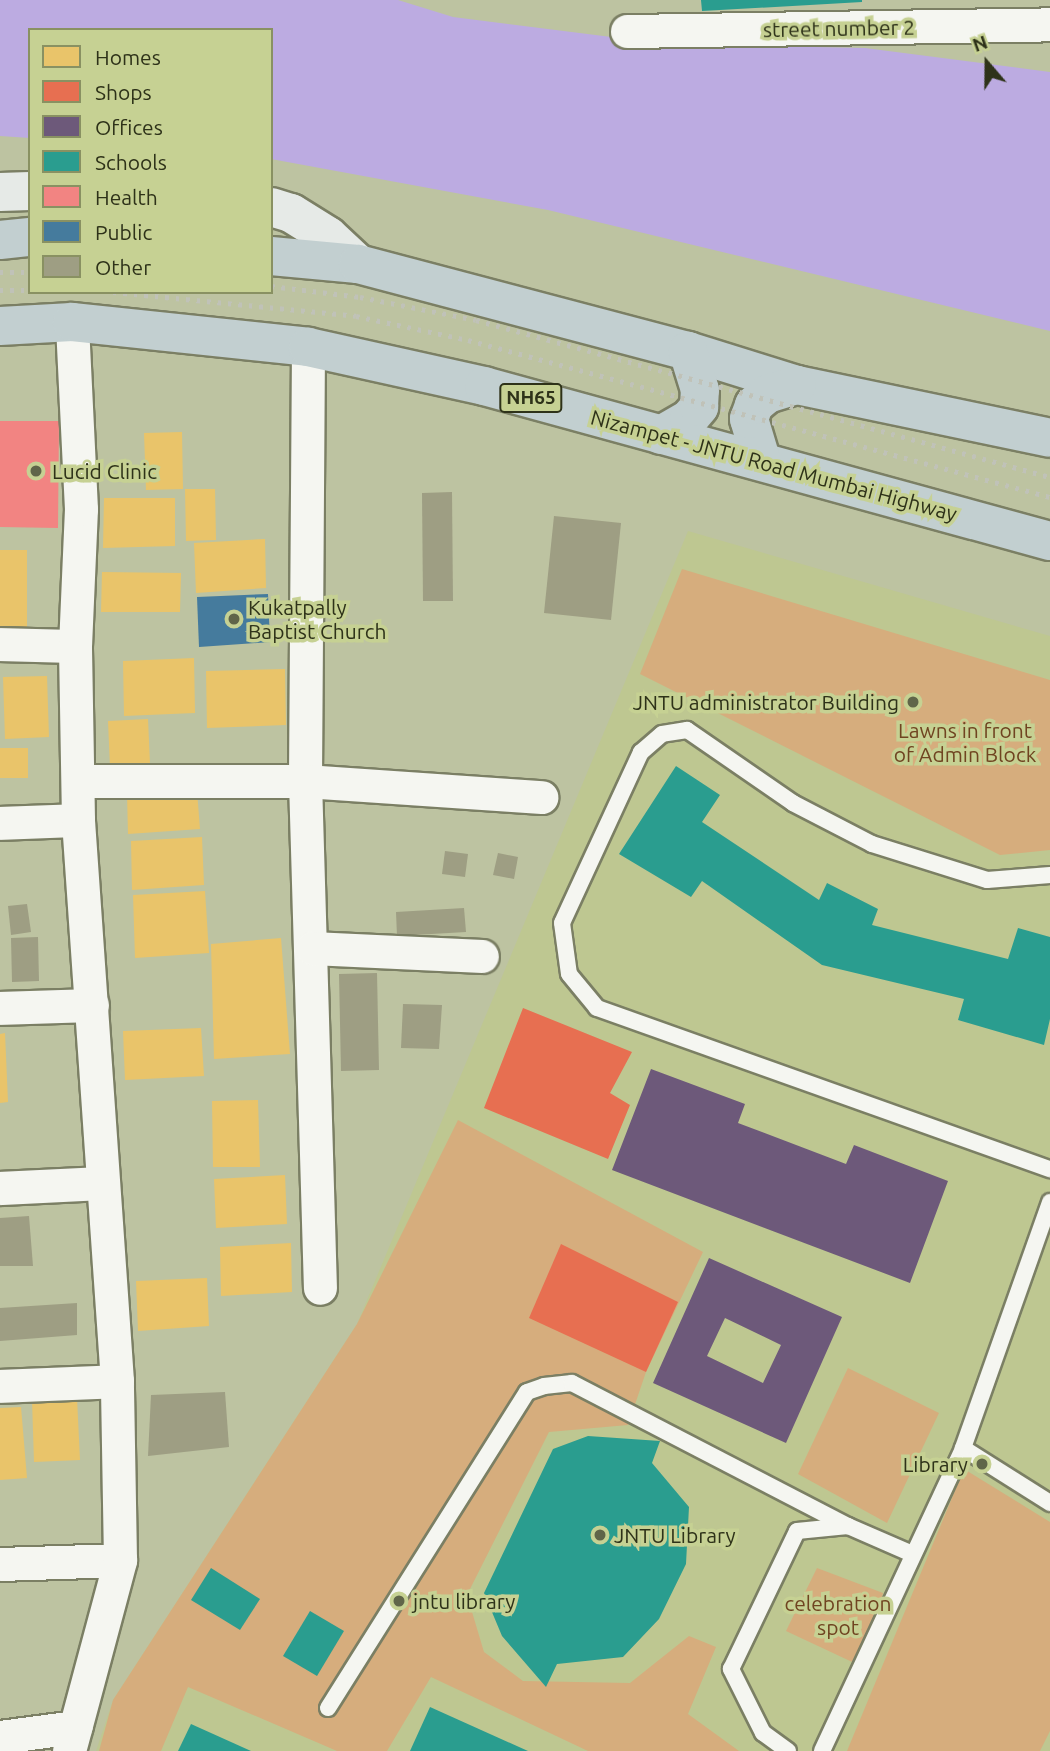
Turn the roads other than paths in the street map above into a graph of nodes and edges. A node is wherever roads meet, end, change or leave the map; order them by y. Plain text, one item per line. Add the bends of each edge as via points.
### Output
1 (1050, 24) edge
2 (627, 31) dead end
3 (28, 191) edge
4 (0, 192) edge
5 (273, 208) edge
6 (28, 237) edge
7 (0, 240) edge
8 (273, 256) edge
9 (358, 264) junction
10 (72, 322) junction
11 (0, 326) edge
12 (0, 339) edge
13 (308, 347) junction
14 (688, 351) junction
15 (797, 386) junction
16 (661, 435) junction
17 (1050, 438) edge
18 (761, 459) junction
19 (1050, 541) edge
20 (0, 644) edge
21 (75, 646) junction
22 (80, 781) junction
23 (305, 781) junction
24 (541, 797) dead end
25 (78, 820) junction
26 (0, 823) edge
27 (1050, 875) edge
28 (312, 948) junction
29 (482, 956) dead end
30 (92, 1005) junction
31 (0, 1008) edge
32 (1050, 1170) edge
33 (101, 1183) junction
34 (0, 1188) edge
35 (1050, 1202) edge
36 (1044, 1235) edge
37 (320, 1288) dead end
38 (117, 1381) junction
39 (0, 1386) edge
40 (963, 1448) junction
41 (1050, 1503) edge
42 (848, 1526) junction
43 (910, 1553) junction
44 (120, 1560) junction
45 (0, 1564) edge
46 (328, 1708) dead end
47 (0, 1737) edge
48 (72, 1739) edge
49 (788, 1751) edge
50 (822, 1751) edge

1 - 2 street, street number 2
3 - 4 street
5 - 9 street via 328,236
6 - 7 highway
8 - 9 highway
9 - 14 highway
10 - 11 highway, Nizampet - JNTU Road Mumbai Highway / NH65
10 - 12 street
10 - 13 highway, Nizampet - JNTU Road Mumbai Highway / NH65
10 - 21 street via 82,509
13 - 16 highway, Nizampet - JNTU Road Mumbai Highway / NH65 via 484,386
13 - 23 street
14 - 15 highway
14 - 16 highway via 701,390 699,407 689,419
15 - 17 highway
15 - 18 highway via 767,394 754,405 748,419
16 - 18 highway, Nizampet - JNTU Road Mumbai Highway / NH65
18 - 19 highway, Nizampet - JNTU Road Mumbai Highway / NH65
20 - 21 street
21 - 22 street
22 - 23 street
22 - 25 street
23 - 24 street
23 - 28 street
25 - 26 street
25 - 30 street
27 - 32 lane via 987,880 872,844 793,803 687,730 662,734 641,752 562,923 569,974 597,1008
28 - 29 street
28 - 37 street
30 - 31 street
30 - 33 street
33 - 34 street
33 - 38 street
35 - 36 lane
36 - 40 lane
38 - 39 street
38 - 44 street
40 - 41 lane
40 - 43 lane
42 - 43 lane
42 - 46 lane via 572,1383 544,1386 527,1392
42 - 49 lane via 797,1531 732,1669 763,1733
43 - 50 lane
44 - 45 street
44 - 48 street
47 - 48 street

